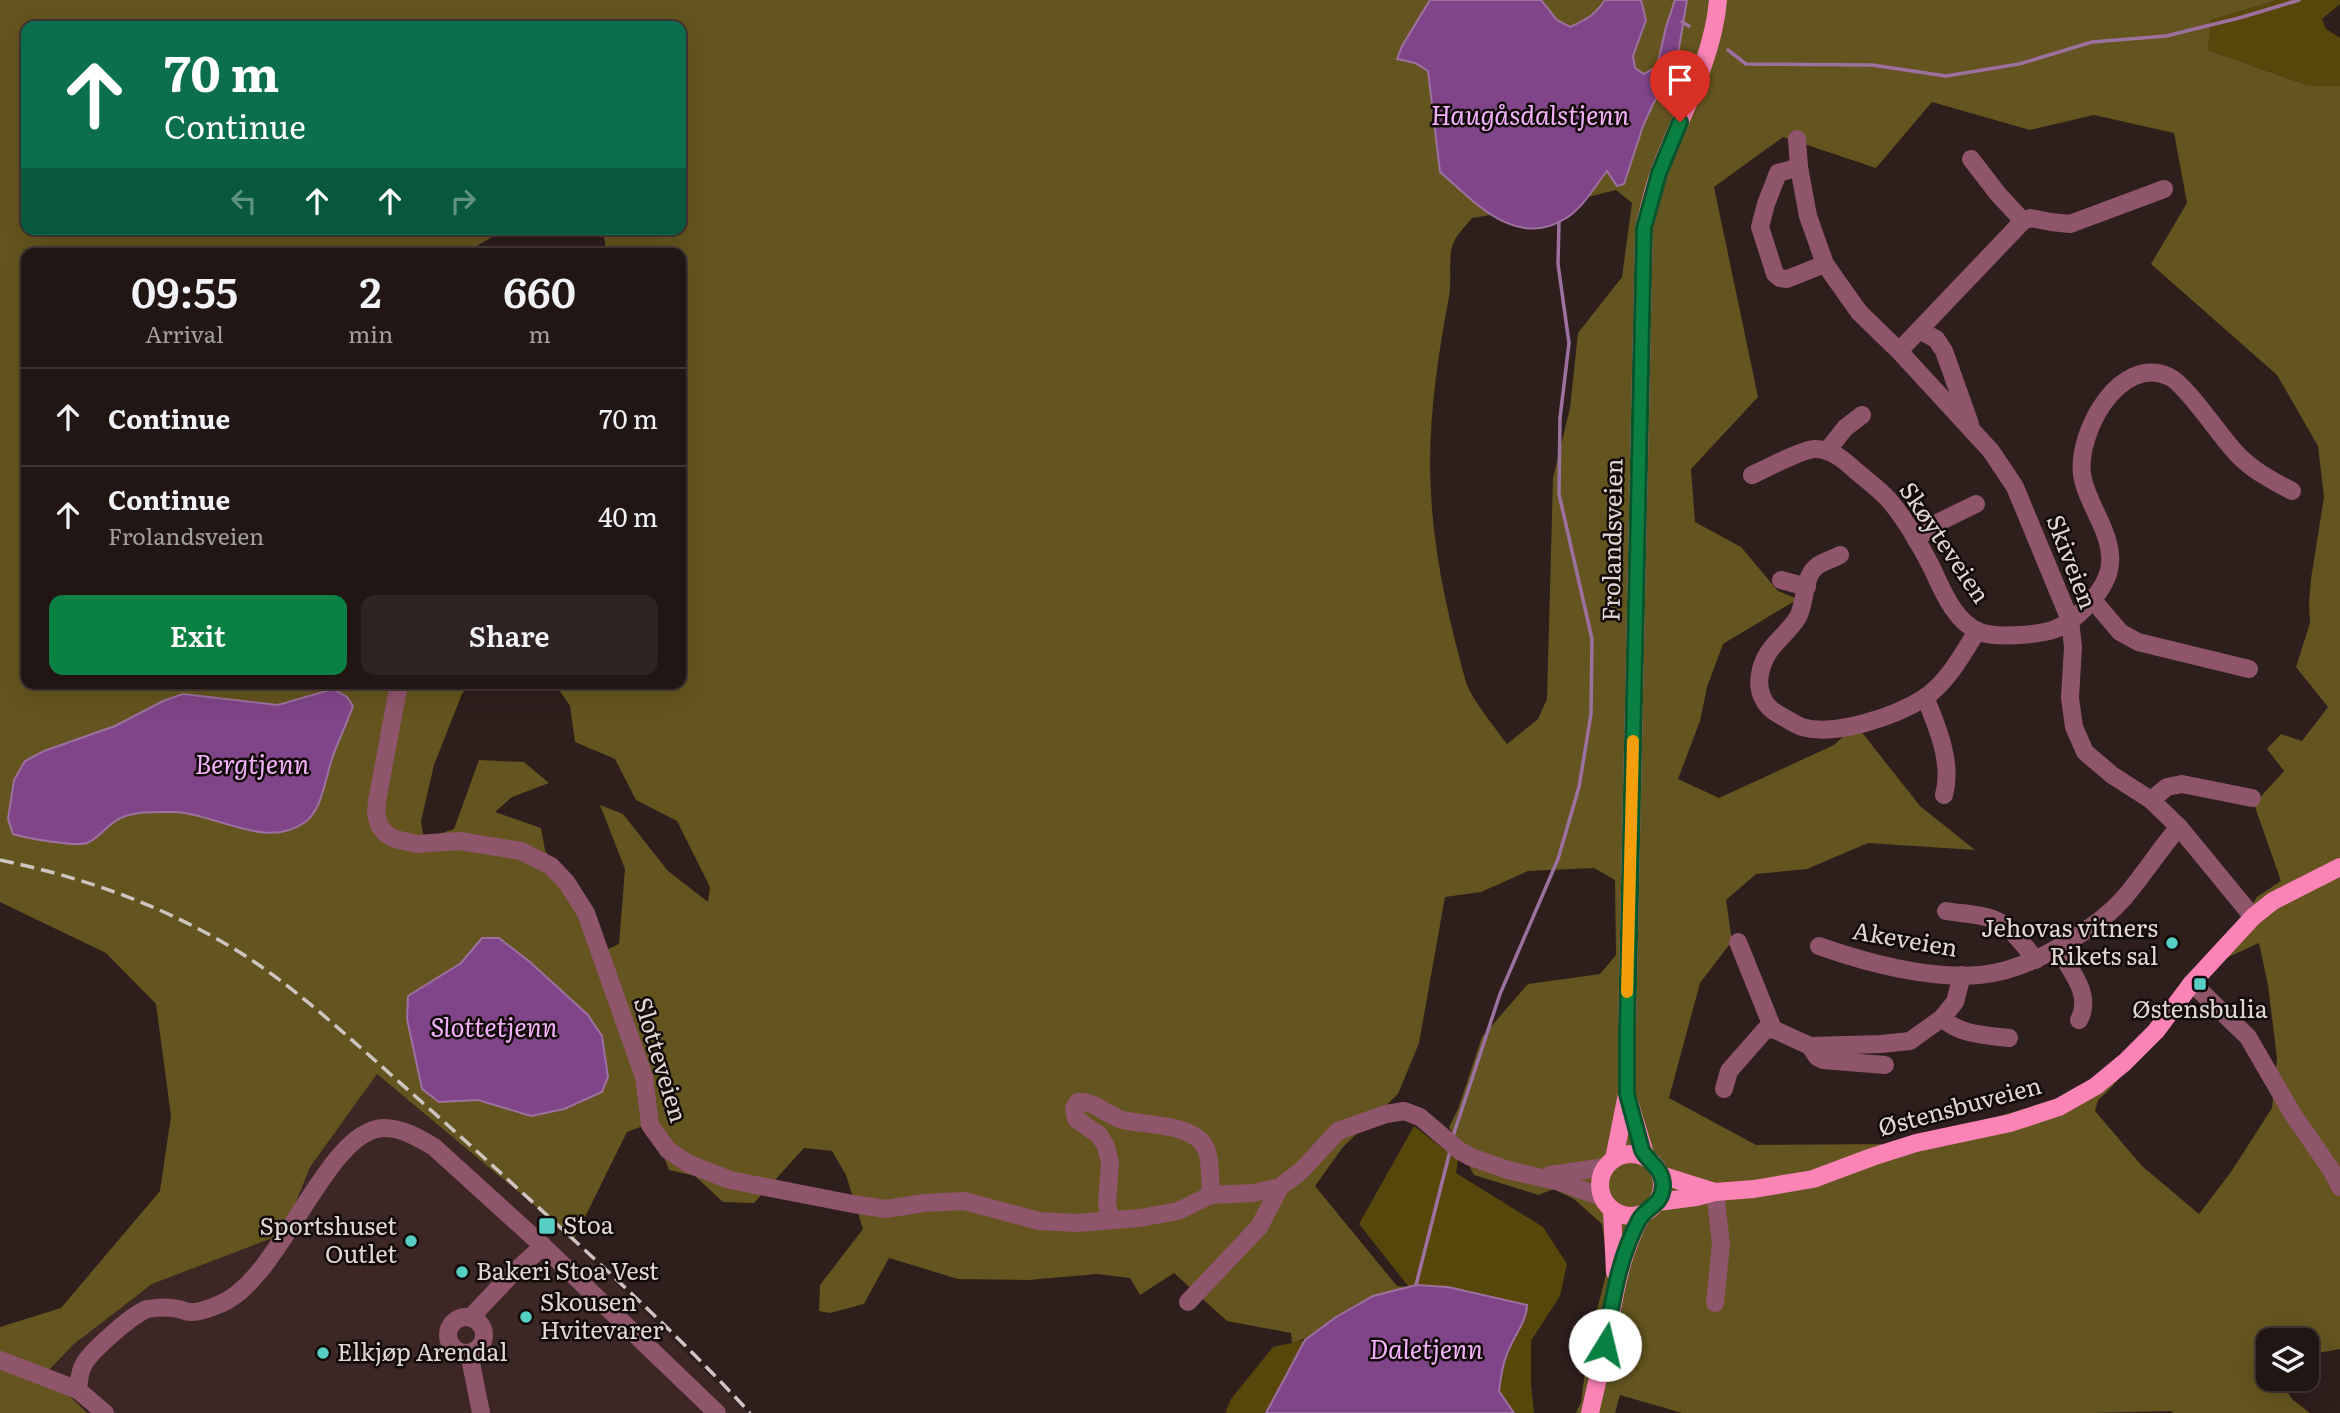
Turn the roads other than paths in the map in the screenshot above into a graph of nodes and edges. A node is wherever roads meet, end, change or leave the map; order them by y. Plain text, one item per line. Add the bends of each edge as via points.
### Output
1 (1718, 0) edge
2 (1797, 139) dead end
3 (1970, 159) dead end
4 (1799, 167) junction
5 (2164, 188) dead end
6 (2023, 221) junction
7 (1825, 264) junction
8 (1919, 330) junction
9 (1899, 351) junction
10 (1863, 415) dead end
11 (1970, 428) junction
12 (1827, 451) junction
13 (1752, 475) dead end
14 (2292, 491) dead end
15 (1976, 505) dead end
16 (1916, 540) junction
17 (1840, 555) dead end
18 (1781, 580) dead end
19 (1807, 587) junction
20 (2093, 600) junction
21 (2070, 620) junction
22 (1977, 631) junction
23 (2249, 668) dead end
24 (398, 689) edge
25 (1925, 697) junction
26 (1944, 795) dead end
27 (2252, 798) dead end
28 (2151, 800) junction
29 (2179, 827) junction
30 (2340, 867) edge
31 (1946, 911) dead end
32 (2253, 917) junction
33 (1738, 943) dead end
34 (1819, 946) dead end
35 (2058, 949) junction
36 (2036, 960) junction
37 (1962, 975) junction
38 (2192, 983) junction
39 (1942, 1018) junction
40 (2079, 1020) dead end
41 (1773, 1029) junction
42 (2009, 1038) dead end
43 (1810, 1046) junction
44 (1885, 1065) dead end
45 (1724, 1089) dead end
46 (1627, 1094) junction
47 (1646, 1157) junction
48 (1610, 1163) junction
49 (1661, 1175) junction
50 (1539, 1176) junction
51 (1280, 1187) junction
52 (2340, 1187) edge
53 (1715, 1192) junction
54 (1211, 1195) junction
55 (1658, 1202) junction
56 (1607, 1204) junction
57 (1642, 1215) junction
58 (1111, 1220) junction
59 (543, 1246) junction
60 (1615, 1286) junction
61 (1188, 1302) dead end
62 (1715, 1303) dead end
63 (470, 1318) junction
64 (469, 1353) junction
65 (0, 1360) edge
66 (78, 1390) junction
67 (105, 1413) edge
68 (481, 1413) edge
69 (717, 1413) edge
70 (1590, 1413) edge

1 - 46 main road, Frolandsveien via 1716,24 1701,71 1659,173 1644,228
2 - 4 street, Skiveien
3 - 6 street
4 - 7 street, Skiveien via 1808,216
4 - 7 street via 1778,173 1760,232 1780,278
5 - 6 street via 2070,224 2031,218
6 - 8 street
7 - 9 street, Skiveien via 1859,312
8 - 9 street
8 - 11 street via 1936,339 1944,351
9 - 11 street, Skiveien
10 - 12 street via 1845,428
11 - 21 street, Skiveien via 2015,487
12 - 13 street via 1812,449
12 - 16 street, Skøyteveien via 1888,499
14 - 20 street via 2255,471 2171,377 2149,372 2128,378 2107,398 2092,422 2084,449 2082,473 2108,544 2110,565
15 - 16 street via 1933,525
16 - 22 street, Skøyteveien via 1945,597
17 - 19 street via 1815,567
18 - 19 street
19 - 25 street via 1798,617 1768,650 1760,674 1760,692 1769,709 1802,727 1829,729 1881,719
20 - 21 street
20 - 23 street via 2120,632 2138,642
21 - 22 street, Skøyteveien via 2050,631 2000,635
21 - 28 street, Skiveien via 2071,708 2085,752
22 - 25 street via 1950,671
24 - 58 street, Slotteveien via 377,801 379,825 394,839 417,844 459,841 521,851 551,866 567,883 586,913 644,1077 650,1125 668,1150 730,1180 853,1204 886,1209 964,1201 1039,1221
25 - 26 street via 1945,761
27 - 28 street via 2182,784 2167,787
28 - 29 street, Skiveien
29 - 32 street, Skiveien
29 - 35 street, Akeveien via 2123,899 2102,920
30 - 32 main road, Østensbuveien via 2273,901
31 - 36 street via 2000,922
32 - 38 main road, Østensbuveien
33 - 41 street
34 - 37 street, Akeveien via 1894,968
35 - 36 street, Akeveien
35 - 40 street via 2082,991 2085,1004
36 - 37 street, Akeveien via 1983,975
37 - 39 street via 1955,1002
38 - 52 street via 2248,1037
38 - 53 main road, Østensbuveien via 2126,1062 2059,1107 2010,1123 1916,1143 1813,1179
39 - 42 street via 1963,1031
39 - 43 street via 1910,1041
41 - 43 street
41 - 45 street via 1765,1030 1729,1071
43 - 44 street via 1823,1060
46 - 47 main road, Frolandsveien
46 - 48 main road, Frolandsveien via 1619,1142
47 - 48 main road via 1629,1154
47 - 49 main road
48 - 50 street, Slotteveien
48 - 56 main road via 1600,1182
49 - 53 main road, Østensbuveien
49 - 55 main road
50 - 51 street, Slotteveien via 1471,1157 1420,1117 1404,1111 1338,1131
50 - 56 street, Slotteveien
51 - 54 street, Slotteveien
51 - 61 street, Slotteveien via 1259,1227
53 - 55 main road, Østensbuveien
53 - 62 street via 1721,1244
54 - 58 street, Slotteveien via 1178,1211
54 - 58 street via 1207,1153 1201,1140 1188,1132 1121,1119 1078,1101 1076,1119 1106,1146
55 - 57 main road
56 - 57 main road via 1621,1215
56 - 60 main road
57 - 60 main road
59 - 63 street
59 - 66 street via 434,1147 413,1135 385,1128 368,1132 351,1144 322,1178 265,1266 242,1290 222,1303 190,1312 143,1309 87,1359
59 - 69 street
60 - 70 main road
63 - 64 street via 479,1323 484,1339
63 - 64 street via 454,1323 449,1334 454,1348
64 - 68 street
65 - 66 street
66 - 67 street

